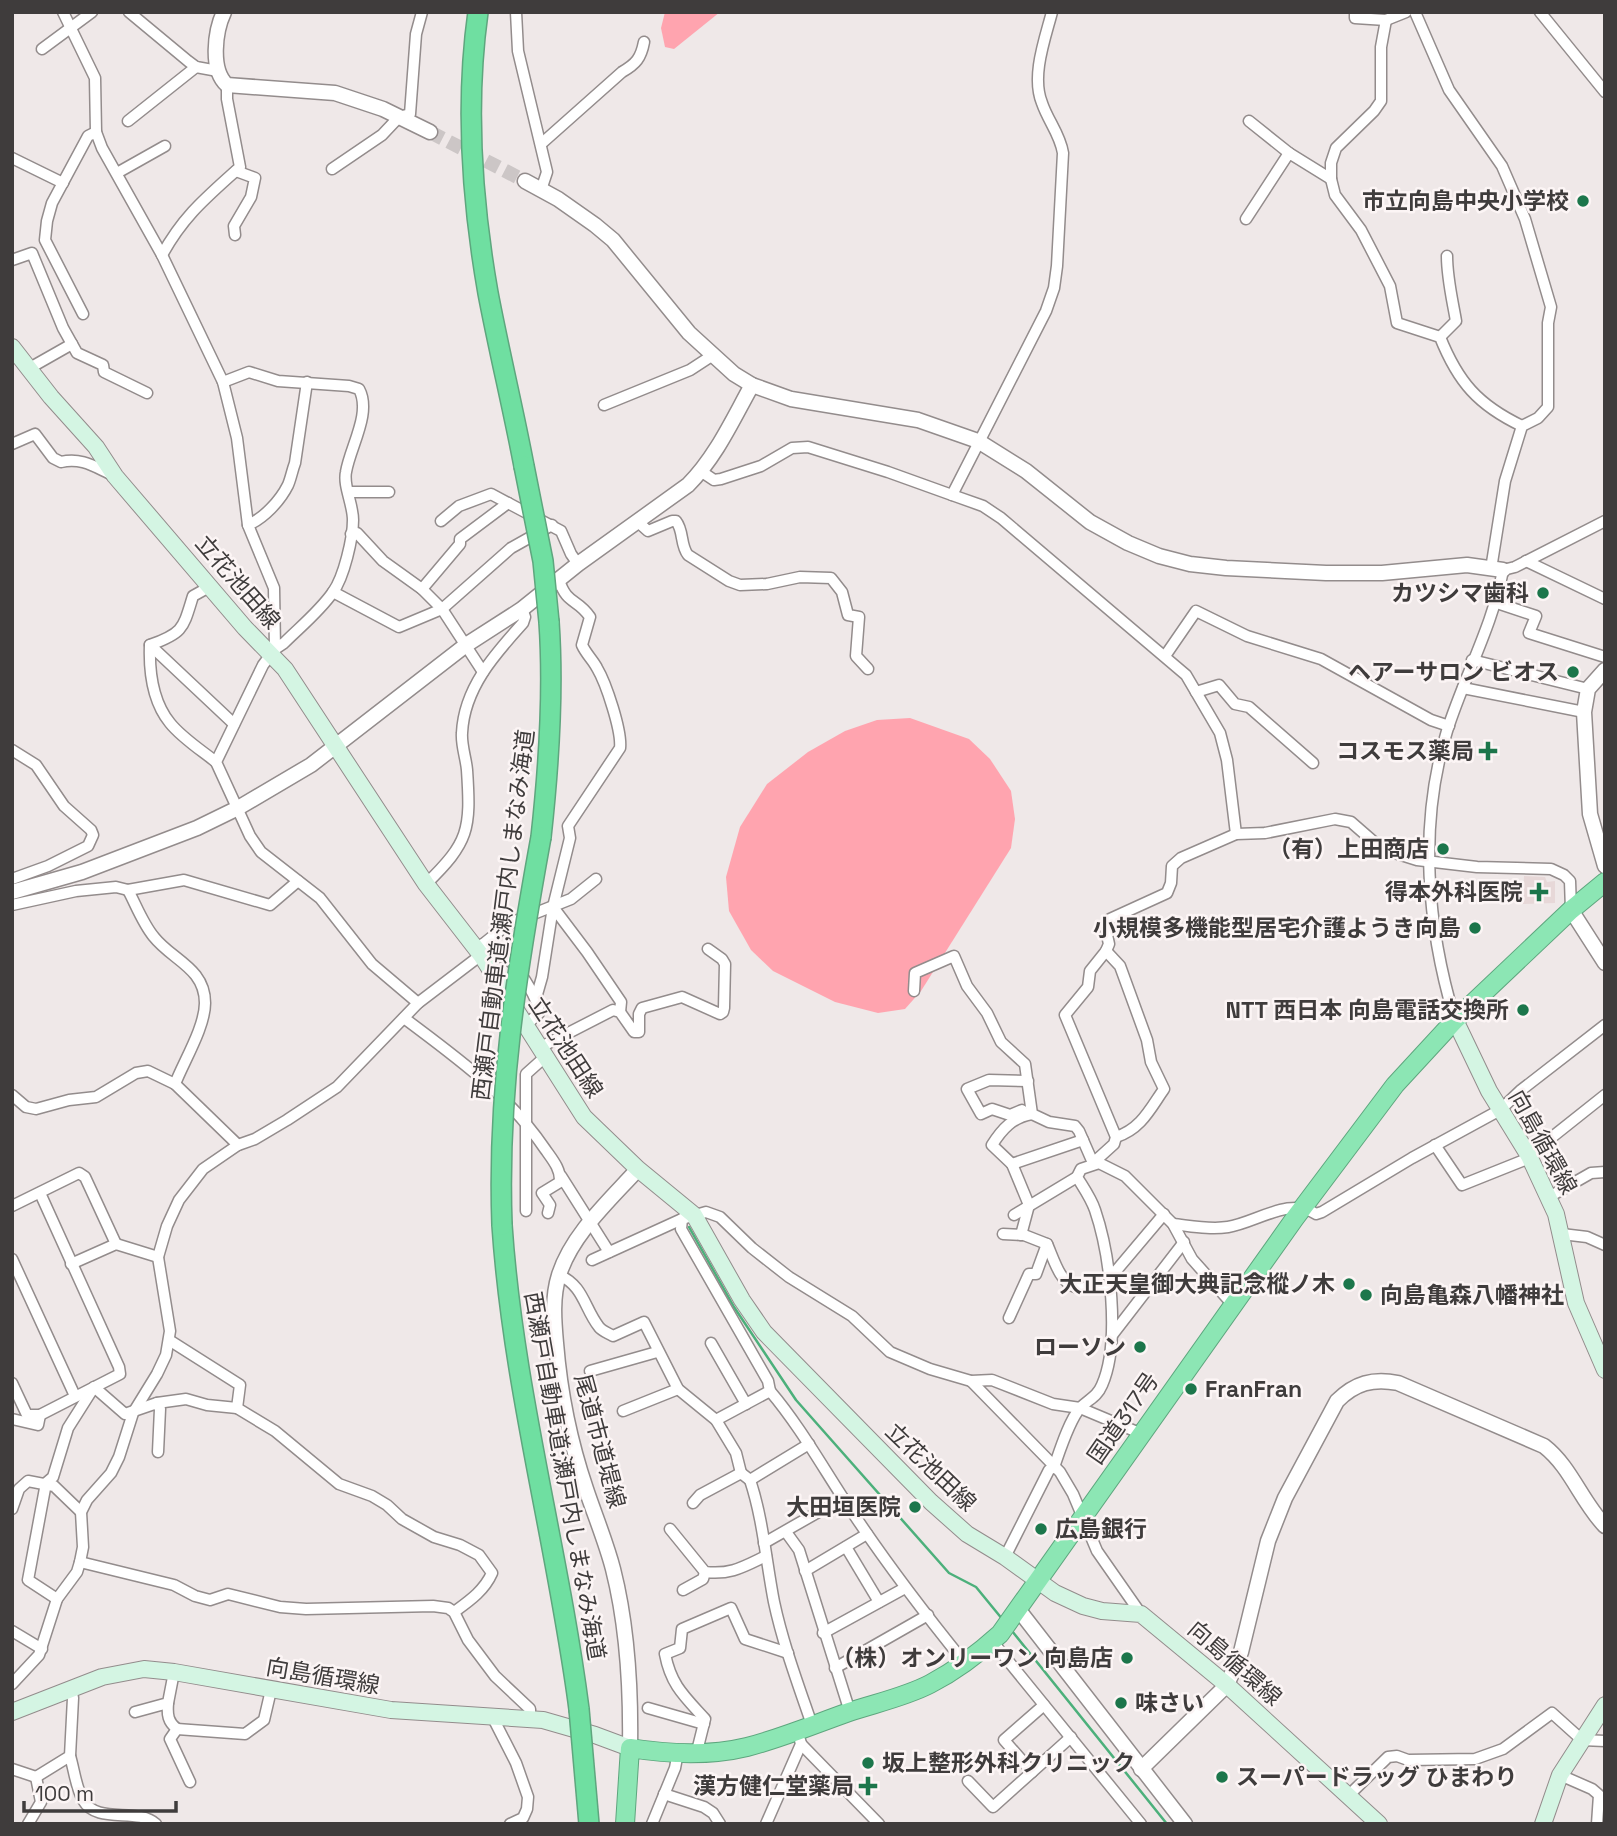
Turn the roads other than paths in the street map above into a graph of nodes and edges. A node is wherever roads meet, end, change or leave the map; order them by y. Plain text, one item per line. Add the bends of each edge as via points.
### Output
1 (63, 12) edge
2 (92, 12) edge
3 (130, 12) edge
4 (224, 12) edge
5 (422, 12) edge
6 (478, 12) edge
7 (516, 12) edge
8 (1052, 12) edge
9 (1355, 12) edge
10 (1406, 12) edge
11 (1415, 12) edge
12 (1540, 12) edge
13 (1386, 20) junction
14 (71, 26) junction
15 (643, 42) dead end
16 (41, 49) dead end
17 (197, 67) junction
18 (218, 71) junction
19 (228, 85) junction
20 (1605, 92) edge
21 (399, 117) junction
22 (128, 121) dead end
23 (1249, 121) dead end
24 (96, 132) junction
25 (430, 132) tunnel mouth
26 (541, 144) junction
27 (165, 146) dead end
28 (1289, 153) junction
29 (12, 158) edge
30 (332, 169) dead end
31 (236, 171) junction
32 (117, 173) junction
33 (1331, 179) junction
34 (525, 181) tunnel mouth
35 (63, 183) junction
36 (541, 190) junction
37 (1245, 219) dead end
38 (235, 235) dead end
39 (162, 255) junction
40 (1447, 256) dead end
41 (12, 260) edge
42 (64, 276) junction
43 (44, 283) junction
44 (83, 314) dead end
45 (1440, 337) junction
46 (72, 344) junction
47 (12, 347) edge
48 (713, 355) junction
49 (29, 369) junction
50 (223, 382) junction
51 (307, 382) junction
52 (752, 385) junction
53 (147, 393) dead end
54 (604, 405) dead end
55 (1522, 426) junction
56 (978, 441) junction
57 (12, 444) edge
58 (702, 472) junction
59 (115, 476) junction
60 (349, 492) junction
61 (389, 492) dead end
62 (952, 495) junction
63 (508, 503) junction
64 (442, 521) dead end
65 (1605, 521) edge
66 (638, 522) junction
67 (248, 524) junction
68 (552, 524) junction
69 (351, 534) junction
70 (1526, 561) junction
71 (578, 564) junction
72 (1497, 569) junction
73 (559, 580) junction
74 (211, 586) junction
75 (422, 589) junction
76 (334, 592) junction
77 (1605, 599) edge
78 (1494, 602) junction
79 (442, 609) junction
80 (522, 610) junction
81 (150, 645) junction
82 (466, 645) junction
83 (273, 652) junction
84 (1165, 656) junction
85 (1605, 657) edge
86 (1472, 660) junction
87 (868, 669) dead end
88 (1605, 670) edge
89 (483, 672) junction
90 (1463, 688) junction
91 (1588, 689) junction
92 (1196, 692) junction
93 (1584, 712) junction
94 (234, 724) junction
95 (1449, 726) junction
96 (335, 747) junction
97 (12, 750) edge
98 (216, 762) junction
99 (1313, 763) dead end
100 (238, 808) junction
101 (1236, 834) junction
102 (1430, 863) junction
103 (1605, 866) edge
104 (12, 879) edge
105 (596, 879) dead end
106 (298, 881) junction
107 (1605, 882) edge
108 (426, 884) junction
109 (128, 890) junction
110 (12, 892) edge
111 (12, 905) edge
112 (553, 907) junction
113 (1571, 910) junction
114 (480, 949) junction
115 (708, 949) dead end
116 (1106, 951) junction
117 (1605, 963) edge
118 (914, 991) dead end
119 (536, 998) junction
120 (418, 1003) junction
121 (620, 1012) junction
122 (404, 1018) junction
123 (1455, 1020) junction
124 (525, 1026) junction
125 (1605, 1026) edge
126 (542, 1053) junction
127 (1028, 1081) junction
128 (175, 1084) junction
129 (12, 1095) edge
130 (1605, 1095) edge
131 (1031, 1110) junction
132 (1500, 1110) junction
133 (526, 1120) junction
134 (1116, 1137) junction
135 (1083, 1140) junction
136 (238, 1145) junction
137 (1435, 1145) junction
138 (1529, 1156) junction
139 (1093, 1163) junction
140 (1012, 1164) junction
141 (638, 1169) junction
142 (1605, 1172) edge
143 (561, 1177) junction
144 (1077, 1177) junction
145 (40, 1193) junction
146 (1549, 1197) junction
147 (1029, 1205) junction
148 (12, 1206) edge
149 (1304, 1206) junction
150 (526, 1211) dead end
151 (548, 1213) dead end
152 (1164, 1214) junction
153 (1014, 1215) dead end
154 (688, 1217) junction
155 (590, 1223) junction
156 (1173, 1224) junction
157 (1003, 1234) dead end
158 (1562, 1234) junction
159 (1021, 1235) junction
160 (1184, 1242) junction
161 (116, 1244) junction
162 (1047, 1244) junction
163 (1605, 1245) edge
164 (609, 1252) junction
165 (158, 1257) junction
166 (12, 1258) edge
167 (592, 1260) dead end
168 (71, 1264) junction
169 (559, 1275) junction
170 (1110, 1283) junction
171 (1233, 1305) junction
172 (1009, 1318) dead end
173 (1113, 1334) junction
174 (169, 1340) junction
175 (711, 1343) dead end
176 (657, 1352) junction
177 (1605, 1370) edge
178 (590, 1371) dead end
179 (971, 1381) junction
180 (12, 1383) edge
181 (94, 1387) junction
182 (678, 1389) junction
183 (770, 1391) junction
184 (75, 1395) junction
185 (158, 1403) junction
186 (746, 1404) junction
187 (237, 1408) junction
188 (1080, 1408) junction
189 (623, 1411) dead end
190 (133, 1413) junction
191 (40, 1415) junction
192 (12, 1419) edge
193 (716, 1420) junction
194 (1142, 1434) junction
195 (809, 1444) junction
196 (158, 1452) dead end
197 (1054, 1467) junction
198 (745, 1477) junction
199 (46, 1483) junction
200 (843, 1498) junction
201 (693, 1503) dead end
202 (12, 1509) edge
203 (81, 1512) junction
204 (1083, 1517) junction
205 (1605, 1526) edge
206 (670, 1529) dead end
207 (786, 1532) junction
208 (867, 1534) junction
209 (764, 1543) junction
210 (846, 1547) junction
211 (766, 1556) junction
212 (1005, 1557) junction
213 (80, 1562) junction
214 (805, 1571) junction
215 (705, 1572) junction
216 (1038, 1580) junction
217 (905, 1588) junction
218 (683, 1590) dead end
219 (57, 1599) junction
220 (879, 1602) junction
221 (453, 1612) junction
222 (1016, 1612) junction
223 (1141, 1614) junction
224 (928, 1615) junction
225 (12, 1631) edge
226 (823, 1633) junction
227 (996, 1638) junction
228 (42, 1648) junction
229 (788, 1653) junction
230 (964, 1662) junction
231 (835, 1668) junction
232 (174, 1672) junction
233 (12, 1684) edge
234 (1227, 1685) junction
235 (71, 1689) junction
236 (271, 1690) junction
237 (169, 1703) junction
238 (1044, 1705) junction
239 (1605, 1705) edge
240 (648, 1708) dead end
241 (12, 1712) edge
242 (135, 1712) dead end
243 (850, 1712) junction
244 (492, 1716) junction
245 (530, 1719) junction
246 (704, 1724) junction
247 (177, 1729) junction
248 (803, 1733) junction
249 (1071, 1737) junction
250 (1582, 1741) junction
251 (1605, 1741) edge
252 (630, 1748) junction
253 (697, 1751) junction
254 (678, 1752) junction
255 (70, 1756) junction
256 (12, 1769) edge
257 (1141, 1769) junction
258 (1032, 1772) junction
259 (1560, 1775) junction
260 (36, 1777) junction
261 (968, 1781) dead end
262 (190, 1782) dead end
263 (664, 1794) junction
264 (1349, 1795) junction
265 (1602, 1803) edge
266 (28, 1824) edge
267 (156, 1824) edge
268 (510, 1824) edge
269 (589, 1824) edge
270 (625, 1824) edge
271 (652, 1824) edge
272 (720, 1824) edge
273 (766, 1824) edge
274 (880, 1824) edge
275 (1141, 1824) edge
276 (1185, 1824) edge
277 (1379, 1824) edge
278 (1543, 1824) edge
279 (1597, 1824) edge

1 - 14 street
2 - 14 street
3 - 17 street
4 - 18 street via 218,29
5 - 21 street via 410,114
6 - 269 highway, 西瀬戸自動車道;瀬戸内しまなみ海道, bridge via 472,86 474,183 488,292 542,561 552,724 541,837 508,1047 502,1225 516,1355 566,1617
7 - 26 street via 519,51
8 - 56 street via 1037,90 1063,153 1054,288
9 - 13 street via 1355,19
10 - 13 street
11 - 55 street via 1449,90 1502,166 1525,219 1551,307 1548,407
12 - 20 street
13 - 33 street via 1381,101 1336,148
14 - 16 street
14 - 24 street via 96,78
15 - 26 street via 641,57 634,65
17 - 18 street
17 - 22 street
18 - 19 street
19 - 21 street via 335,93
19 - 31 street via 240,167
21 - 25 street
21 - 30 street via 382,135
23 - 28 street
24 - 32 street
24 - 35 street via 88,136
26 - 36 street via 547,172
27 - 32 street
28 - 33 street
28 - 37 street
29 - 35 street
31 - 38 street via 255,177 251,197 234,226
31 - 39 street via 176,229
32 - 39 street
33 - 45 street via 1335,195 1361,230 1390,286 1397,323
34 - 36 street
35 - 42 street via 52,203 46,240
36 - 48 street via 613,240 671,313
39 - 50 street
40 - 45 street via 1446,277 1456,321
41 - 43 street via 32,253
42 - 43 street
42 - 44 street
43 - 46 street
45 - 55 street via 1457,374 1480,401
46 - 49 street
46 - 53 street via 77,353 103,365 104,372
47 - 49 main road, 立花池田線
48 - 52 street
48 - 54 street via 690,370
49 - 59 main road, 立花池田線
50 - 51 street via 249,372 278,381
50 - 67 street via 237,438
51 - 60 street via 359,389 363,396 345,475
51 - 67 street via 290,483 262,519
52 - 56 street via 791,399 918,420
52 - 58 street
55 - 72 street via 1505,481
56 - 62 street
56 - 72 street via 1026,471 1090,522 1128,543 1190,564 1326,573 1466,565
57 - 59 street via 35,434 61,463 85,461
58 - 62 street via 721,480 761,466 792,448 808,447
58 - 66 street
59 - 74 main road, 立花池田線
60 - 61 street
60 - 69 street
62 - 84 street via 1001,518
63 - 64 street via 491,494 459,506
63 - 68 street
63 - 75 street via 460,540
65 - 70 street
66 - 71 street
66 - 87 street via 648,531 676,521 688,555 740,585 831,578 842,592 848,615 859,617 856,656
67 - 83 street via 274,588
68 - 71 street via 561,531
68 - 79 street via 511,548
69 - 75 street via 357,533 383,561
69 - 76 street
70 - 72 street
70 - 77 street
71 - 73 street
72 - 78 street
73 - 80 street
73 - 112 street via 567,598 590,617 582,645 598,670 621,741 568,826 570,838
74 - 81 street via 194,596 179,631
74 - 83 main road, 立花池田線 via 245,628
75 - 79 street
76 - 79 street via 399,627
76 - 83 street
78 - 85 street via 1536,616 1529,633
78 - 86 street
79 - 82 street
80 - 82 street
80 - 89 street via 523,623
81 - 94 street
81 - 98 street via 149,666 160,706 170,723
82 - 89 street
82 - 96 street
83 - 94 street
83 - 96 main road, 立花池田線
84 - 92 street via 1186,675
84 - 95 street via 1196,611 1247,636 1321,659
86 - 90 street
86 - 91 street
88 - 91 street
89 - 108 street via 470,698 462,733 468,821 463,842
90 - 93 street
90 - 95 street
91 - 93 street
92 - 99 street via 1219,685 1235,704 1249,707
92 - 101 street via 1220,733
93 - 103 street via 1590,814
94 - 98 street
95 - 102 street via 1434,786
96 - 100 street
96 - 108 main road, 立花池田線
97 - 104 street via 36,765 64,806 93,835 88,846
98 - 100 street
100 - 106 street via 261,852
100 - 110 street via 144,850
101 - 102 street via 1335,819 1351,822 1382,849
101 - 116 street via 1181,858 1172,866 1167,893 1110,919 1105,926
102 - 113 street via 1551,869 1570,881
102 - 123 street via 1436,949
105 - 112 street
106 - 109 street via 270,905 184,880
106 - 120 street via 320,898 372,964
107 - 113 highway, 国道317号
108 - 114 main road, 立花池田線
109 - 111 street via 76,891
109 - 128 street via 157,941 190,968 203,986 200,1025
112 - 114 street via 508,924
112 - 119 street
112 - 121 street via 621,1002
113 - 117 street
113 - 123 highway, 国道317号
114 - 119 street via 511,962
114 - 120 street
114 - 124 main road, 立花池田線
115 - 121 street via 725,964 723,1012 675,997 642,1008 639,1031 634,1032
116 - 134 street via 1090,971 1088,987 1065,1015
116 - 134 street via 1120,966 1164,1089 1140,1124
118 - 127 street via 915,973 954,956 1000,1042 1026,1064
119 - 124 street via 539,1013
120 - 122 street
121 - 126 street via 613,1010 593,1019
122 - 133 street via 486,1080
122 - 136 street via 337,1087
123 - 132 main road, 向島循環線
123 - 149 highway, 国道317号 via 1395,1085
124 - 126 main road, 立花池田線
125 - 132 street
126 - 133 street via 526,1074
126 - 141 main road, 立花池田線 via 584,1117
127 - 131 street
127 - 131 street via 989,1080 967,1089 981,1114 992,1109 1010,1115
128 - 129 street via 148,1071 136,1073 96,1097 36,1109
128 - 136 street
130 - 138 street
131 - 135 street via 1049,1122 1075,1126
131 - 140 street via 1018,1116 992,1145
132 - 137 street
132 - 138 main road, 向島循環線
133 - 143 street
133 - 150 street
134 - 139 street
135 - 139 street
135 - 140 street
136 - 165 street via 203,1169 179,1200
137 - 138 street via 1462,1185
137 - 149 street via 1322,1212
138 - 146 main road, 向島循環線
139 - 144 street
139 - 152 street via 1125,1175
140 - 147 street
141 - 154 main road, 立花池田線
141 - 155 street, 尾道市道堤線
142 - 146 street via 1591,1173
143 - 151 street via 542,1193 550,1205
143 - 155 street
144 - 147 street
144 - 170 street via 1096,1211
145 - 148 street
145 - 161 street via 79,1173 85,1177
145 - 168 street
146 - 158 main road, 向島循環線
147 - 153 street
147 - 159 street
149 - 156 street via 1229,1227
149 - 171 highway, 国道317号
152 - 156 street
152 - 170 street
154 - 164 street
154 - 179 street via 706,1212 720,1217 789,1277 852,1316 890,1352
154 - 183 street via 681,1229
154 - 212 main road, 立花池田線 via 764,1332 932,1502 967,1534
155 - 164 street
155 - 169 street, 尾道市道堤線
156 - 160 street
157 - 159 street
158 - 163 street
158 - 177 main road, 向島循環線 via 1576,1303
159 - 162 street
160 - 171 street via 1202,1273
160 - 173 street
161 - 165 street
161 - 168 street
162 - 170 street via 1068,1284 1078,1288
162 - 172 street via 1036,1274 1028,1274
164 - 167 street
165 - 174 street
166 - 184 street
168 - 181 street via 119,1367 120,1374
169 - 176 street via 575,1284 600,1329 613,1336 643,1322
169 - 252 street, 尾道市道堤線 via 554,1308 558,1368 575,1451 619,1594 628,1653
170 - 173 street
171 - 194 highway, 国道317号
173 - 188 street via 1104,1383 1097,1396
174 - 187 street via 240,1385
174 - 190 street via 157,1374
175 - 186 street
176 - 178 street
176 - 182 street
179 - 188 street via 992,1380 1053,1404
179 - 197 street
180 - 191 street via 27,1415
181 - 184 street
181 - 190 street via 125,1414
181 - 199 street via 68,1427 53,1477
182 - 189 street
182 - 193 street
183 - 186 street
183 - 195 street
184 - 191 street
185 - 187 street via 186,1399
185 - 190 street
185 - 196 street
186 - 193 street
187 - 221 street via 339,1484 372,1496 402,1519 478,1555 492,1573 474,1598
188 - 194 street
188 - 197 street
190 - 203 street via 111,1473
191 - 192 street via 38,1424
193 - 198 street
194 - 204 highway, 国道317号
195 - 198 street
195 - 200 street
197 - 204 street
197 - 212 street
198 - 201 street via 700,1494
198 - 209 street via 756,1500
199 - 202 street via 28,1481 19,1489
199 - 203 street
199 - 219 street via 28,1580
200 - 207 street
200 - 208 street
203 - 213 street
204 - 216 highway, 国道317号
204 - 223 street via 1097,1551
205 - 234 street via 1567,1469 1544,1446 1398,1383 1359,1384 1337,1401 1285,1498 1268,1541 1241,1653
206 - 215 street
207 - 209 street
207 - 214 street via 799,1550
208 - 210 street
208 - 217 street
209 - 211 street
210 - 214 street
210 - 220 street
211 - 215 street via 732,1572
211 - 229 street
212 - 216 main road, 立花池田線
213 - 219 street
213 - 221 street via 174,1585 210,1600 228,1594 280,1607 433,1606
214 - 226 street
215 - 218 street via 703,1579
216 - 222 highway, 国道317号
216 - 223 main road via 1083,1606
217 - 220 street
217 - 224 street
219 - 228 street
220 - 226 street
221 - 245 street via 495,1676 530,1709
222 - 227 highway, 国道317号
222 - 257 street
223 - 234 main road, 向島循環線
224 - 230 street
224 - 231 street
225 - 228 street
226 - 231 street
227 - 230 highway, 国道317号
227 - 238 street
228 - 233 street
229 - 246 street via 745,1639 732,1608 682,1629 680,1648 665,1654 669,1674 705,1719
229 - 248 street
230 - 243 highway, 国道317号 via 930,1684
231 - 243 street
232 - 235 main road, 向島循環線 via 144,1669
232 - 236 main road, 向島循環線
232 - 237 street
234 - 257 street
234 - 264 main road, 向島循環線
235 - 241 main road, 向島循環線
235 - 255 street
236 - 244 main road, 向島循環線 via 391,1710
236 - 247 street via 264,1720 245,1734
237 - 242 street
237 - 247 street via 170,1723
238 - 249 street
238 - 258 street via 1004,1740
239 - 250 main road
240 - 246 street
243 - 248 highway, 国道317号
244 - 245 main road, 向島循環線
244 - 268 street via 527,1797 523,1818
245 - 252 main road, 向島循環線
246 - 253 street
247 - 262 street via 170,1739
248 - 253 highway, 国道317号 via 744,1747
248 - 273 street
248 - 274 street
249 - 258 street
249 - 275 street
250 - 251 street
250 - 259 main road
250 - 264 street via 1552,1713 1503,1749 1475,1759 1388,1757
252 - 254 highway, 国道317号
252 - 270 highway
253 - 254 highway, 国道317号
254 - 263 street
255 - 260 street
255 - 267 street via 83,1800 91,1809 143,1816
256 - 260 street
257 - 276 street
258 - 261 street via 993,1807
259 - 265 street via 1592,1789
259 - 278 main road
260 - 266 street via 41,1802
263 - 271 street
263 - 272 street via 704,1807
264 - 277 main road, 向島循環線
265 - 279 street

